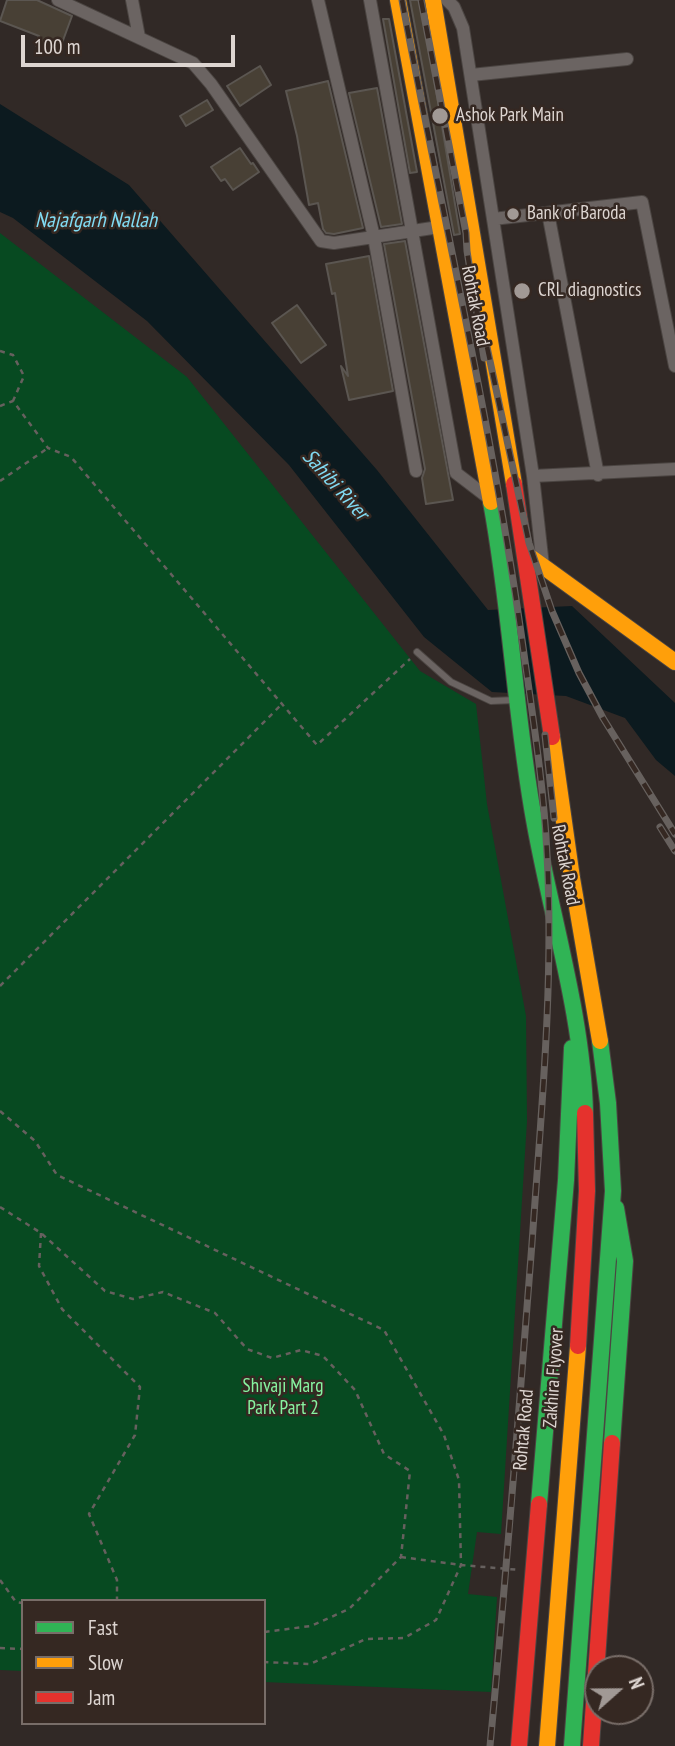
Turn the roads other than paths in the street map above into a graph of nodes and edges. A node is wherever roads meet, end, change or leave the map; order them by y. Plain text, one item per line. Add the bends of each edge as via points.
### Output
1 (58, 0) edge
2 (132, 0) edge
3 (318, 0) edge
4 (370, 0) edge
5 (398, 0) edge
6 (433, 0) edge
7 (447, 0) edge
8 (139, 37) junction
9 (626, 59) dead end
10 (471, 75) junction
11 (548, 213) junction
12 (493, 219) junction
13 (439, 227) junction
14 (413, 231) junction
15 (374, 237) junction
16 (675, 366) edge
17 (675, 469) edge
18 (416, 471) dead end
19 (598, 475) junction
20 (533, 476) junction
21 (490, 499) junction
22 (527, 554) junction
23 (543, 566) junction
24 (417, 652) road end
25 (675, 662) edge
26 (517, 699) junction
27 (574, 1014) junction
28 (613, 1191) junction
29 (519, 1746) edge
30 (547, 1746) edge
31 (572, 1746) edge
32 (591, 1746) edge

1 - 8 street
2 - 8 street
3 - 15 street
4 - 14 street
5 - 13 main road, Rohtak Road
6 - 22 main road, Rohtak Road
7 - 10 street via 463,28
8 - 15 street via 203,72 321,241
9 - 10 street
10 - 12 street
11 - 12 street
11 - 16 street via 642,202
11 - 19 street
12 - 20 street
13 - 14 street
13 - 21 main road, Rohtak Road
14 - 15 street
14 - 21 street via 456,473
15 - 18 street
17 - 19 street
19 - 20 street
20 - 23 street
21 - 26 main road, Rohtak Road
22 - 23 main road
22 - 28 main road, Rohtak Road via 600,1042
23 - 25 main road
24 - 26 lane via 451,682 492,701
26 - 27 main road, Rohtak Road via 536,825
27 - 29 main road, Rohtak Road via 566,1180
27 - 30 main road, Zakhira Flyover via 585,1104 587,1191
28 - 31 main road
28 - 32 main road, Rohtak Road via 625,1261

